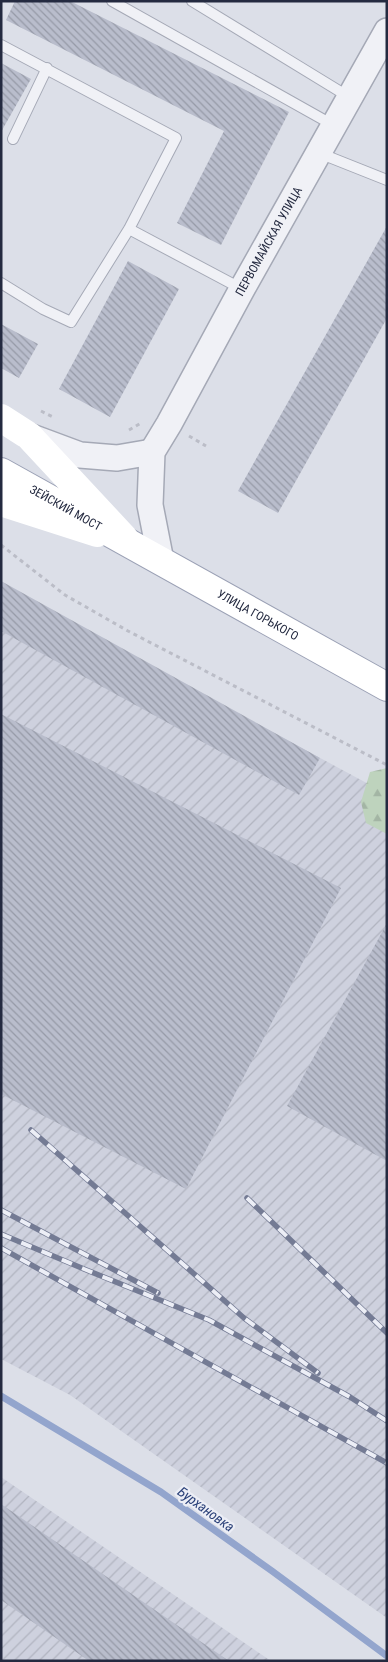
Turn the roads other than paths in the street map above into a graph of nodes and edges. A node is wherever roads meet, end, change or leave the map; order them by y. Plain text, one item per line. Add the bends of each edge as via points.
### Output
1 (112, 1) edge
2 (192, 1) edge
3 (387, 32) edge
4 (1, 45) edge
5 (47, 68) junction
6 (350, 97) junction
7 (334, 126) junction
8 (13, 139) dead end
9 (319, 153) junction
10 (387, 180) edge
11 (129, 229) junction
12 (1, 283) edge
13 (242, 290) junction
14 (1, 418) edge
15 (29, 436) junction
16 (152, 452) junction
17 (1, 472) edge
18 (1, 502) edge
19 (129, 543) junction
20 (161, 561) junction
21 (387, 687) edge

1 - 7 lane
2 - 6 lane
3 - 6 street, ПЕРВОМАЙСКАЯ УЛИЦА
4 - 5 lane
5 - 8 lane
5 - 11 lane via 176,138
6 - 7 street, ПЕРВОМАЙСКАЯ УЛИЦА
7 - 9 street, ПЕРВОМАЙСКАЯ УЛИЦА
9 - 10 lane
9 - 13 street, ПЕРВОМАЙСКАЯ УЛИЦА
11 - 12 lane via 71,322
11 - 13 lane
13 - 16 street, ПЕРВОМАЙСКАЯ УЛИЦА
14 - 15 main road, УЛИЦА ГОРЬКОГО
15 - 16 street via 80,455 117,458
15 - 19 main road, УЛИЦА ГОРЬКОГО
16 - 20 street via 150,505
17 - 19 main road, ЗЕЙСКИЙ МОСТ
18 - 19 main road, УЛИЦА ГОРЬКОГО
19 - 20 main road, УЛИЦА ГОРЬКОГО
20 - 21 main road, УЛИЦА ГОРЬКОГО

